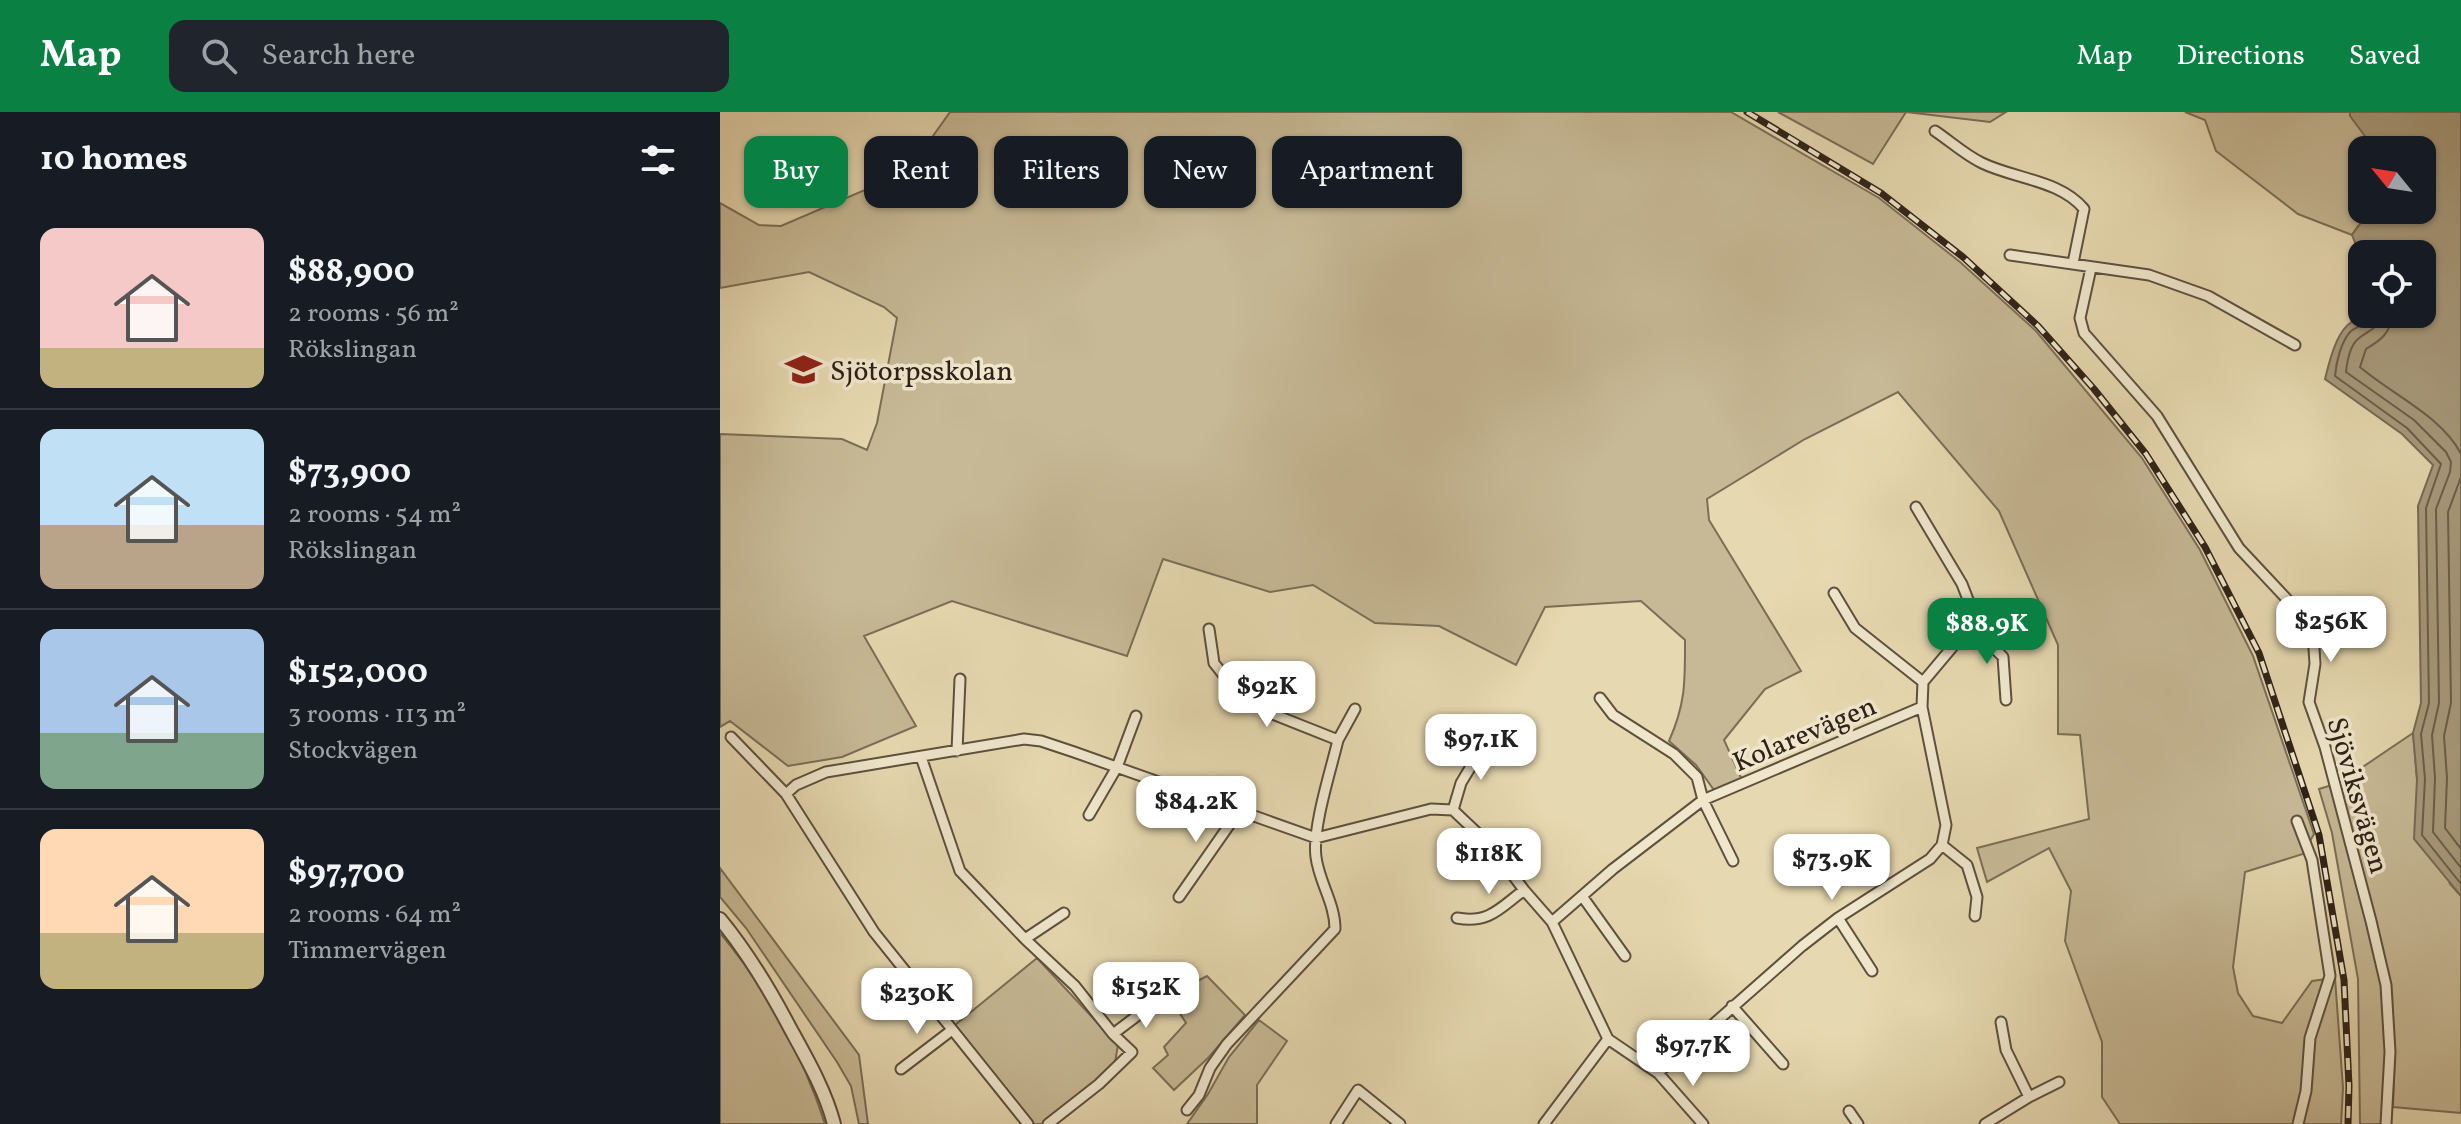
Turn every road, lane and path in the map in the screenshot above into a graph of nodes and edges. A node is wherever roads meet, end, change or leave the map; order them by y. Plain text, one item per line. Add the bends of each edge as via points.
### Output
1 (1935, 131) dead end
2 (2010, 255) dead end
3 (2073, 263) junction
4 (2091, 268) junction
5 (2295, 345) dead end
6 (1916, 507) dead end
7 (1834, 593) dead end
8 (1209, 629) dead end
9 (1965, 632) junction
10 (960, 679) dead end
11 (1923, 682) junction
12 (1600, 698) dead end
13 (2006, 700) dead end
14 (1922, 707) junction
15 (1355, 709) dead end
16 (1136, 716) dead end
17 (731, 737) dead end
18 (1338, 740) junction
19 (1485, 743) dead end
20 (957, 751) junction
21 (921, 757) junction
22 (1117, 767) junction
23 (786, 794) junction
24 (1703, 800) junction
25 (1453, 810) junction
26 (1239, 811) junction
27 (1089, 815) dead end
28 (2297, 821) dead end
29 (1316, 838) junction
30 (1942, 845) junction
31 (1733, 861) dead end
32 (1524, 890) junction
33 (1582, 896) junction
34 (1179, 897) dead end
35 (1064, 913) dead end
36 (1975, 916) dead end
37 (1457, 918) dead end
38 (1838, 918) junction
39 (720, 919) edge
40 (1552, 922) junction
41 (1025, 939) junction
42 (1625, 956) dead end
43 (1872, 971) dead end
44 (1158, 1000) dead end
45 (1732, 1006) junction
46 (2001, 1022) dead end
47 (952, 1030) junction
48 (1113, 1034) junction
49 (1608, 1039) junction
50 (1783, 1064) dead end
51 (901, 1069) dead end
52 (1658, 1073) junction
53 (2059, 1082) dead end
54 (2029, 1097) junction
55 (1187, 1110) dead end
56 (1849, 1111) dead end
57 (1702, 1123) edge
58 (834, 1124) edge
59 (1028, 1124) edge
60 (1048, 1124) edge
61 (1336, 1124) edge
62 (1400, 1124) edge
63 (1544, 1124) edge
64 (1858, 1124) edge
65 (1985, 1124) edge
66 (2298, 1124) edge
67 (2386, 1124) edge

1 - 3 street via 1981,163 2074,197 2084,209
2 - 3 street
3 - 4 street
4 - 5 street via 2149,275 2208,296
4 - 67 street, Sjöviksvägen via 2080,318 2084,333 2157,416 2239,548 2313,633 2309,702 2386,985
6 - 9 street via 1962,584 1972,610
7 - 11 street via 1855,628
8 - 18 street via 1214,663 1229,682 1270,713
9 - 11 street
9 - 13 street via 2003,657
10 - 20 street
11 - 14 street
12 - 24 street via 1613,715 1674,754 1697,777
14 - 24 street, Kolarevägen
14 - 30 street via 1946,825
15 - 18 street
16 - 22 street
17 - 23 street
18 - 29 street
19 - 25 street via 1461,783
20 - 21 street
20 - 22 street via 1041,741
21 - 23 street via 792,781
21 - 41 street via 960,871
22 - 26 street
22 - 27 street
23 - 47 street via 874,932
24 - 31 street
24 - 33 street, Kolarevägen
25 - 29 street via 1431,809
25 - 32 street via 1492,847
26 - 29 street
26 - 34 street
28 - 66 street via 2312,860 2330,976 2310,1038
29 - 55 street via 1316,858 1335,913 1335,929 1227,1044
30 - 36 street via 1967,865 1977,897
30 - 38 street via 1930,859
32 - 37 street via 1487,918
32 - 40 street
33 - 40 street, Kolarevägen
33 - 42 street
35 - 41 street
38 - 43 street
38 - 45 street
39 - 58 street via 773,996
40 - 49 street
41 - 48 street via 1075,986
44 - 48 street
45 - 50 street
45 - 52 street
46 - 54 street via 2006,1050
47 - 51 street
47 - 59 street
48 - 60 street via 1132,1052
49 - 52 street
49 - 63 street
52 - 57 street
53 - 54 street
54 - 65 street
56 - 64 street
61 - 62 street via 1358,1090

